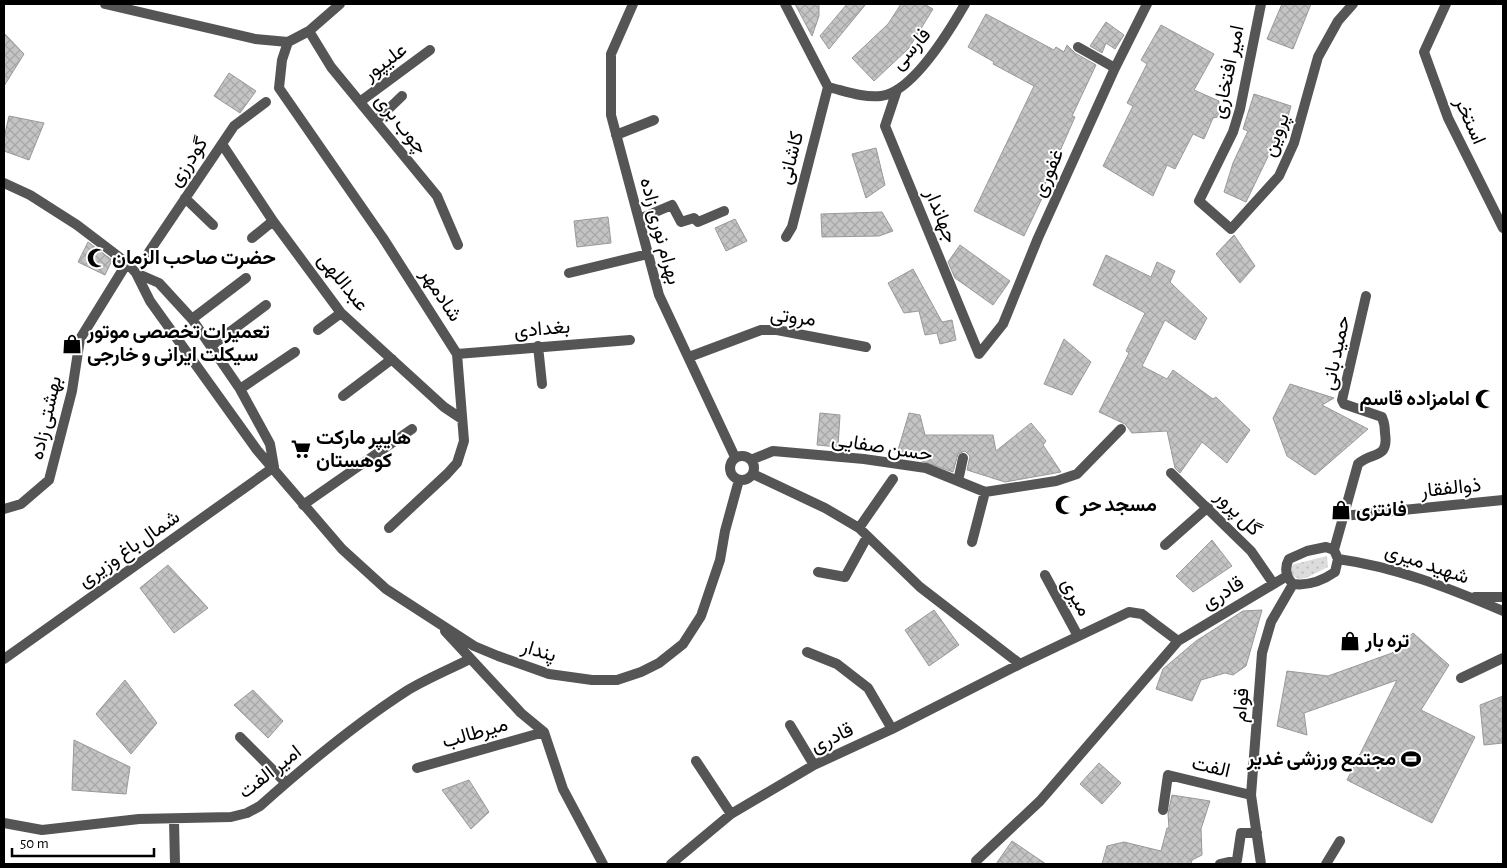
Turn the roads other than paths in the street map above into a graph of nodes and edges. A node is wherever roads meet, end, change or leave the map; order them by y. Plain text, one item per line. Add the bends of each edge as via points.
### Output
1 (104, 4) edge
2 (340, 4) edge
3 (633, 4) edge
4 (785, 4) edge
5 (965, 4) edge
6 (1147, 4) edge
7 (1261, 4) edge
8 (1353, 4) edge
9 (1446, 4) edge
10 (309, 31) junction
11 (288, 42) junction
12 (1078, 47) dead end
13 (430, 50) dead end
14 (1115, 68) junction
15 (828, 87) junction
16 (897, 90) junction
17 (402, 96) dead end
18 (361, 101) junction
19 (266, 102) dead end
20 (654, 120) dead end
21 (376, 121) junction
22 (616, 135) junction
23 (222, 144) junction
24 (4, 183) edge
25 (185, 198) junction
26 (1199, 201) joint
27 (724, 210) dead end
28 (638, 219) junction
29 (273, 221) junction
30 (214, 225) dead end
31 (1503, 228) edge
32 (786, 237) dead end
33 (252, 238) dead end
34 (458, 244) dead end
35 (149, 252) dead end
36 (648, 254) junction
37 (127, 263) junction
38 (136, 273) junction
39 (569, 273) dead end
40 (246, 278) dead end
41 (1366, 296) dead end
42 (266, 305) dead end
43 (341, 313) junction
44 (192, 319) junction
45 (318, 330) dead end
46 (630, 340) dead end
47 (211, 346) junction
48 (538, 346) junction
49 (866, 346) dead end
50 (294, 352) dead end
51 (457, 354) junction
52 (979, 354) joint
53 (689, 357) junction
54 (392, 358) junction
55 (542, 384) dead end
56 (240, 389) junction
57 (343, 396) dead end
58 (462, 419) junction
59 (412, 429) dead end
60 (1121, 429) dead end
61 (735, 458) junction
62 (964, 458) dead end
63 (751, 460) junction
64 (274, 467) junction
65 (1171, 473) dead end
66 (753, 474) junction
67 (893, 478) dead end
68 (739, 480) junction
69 (958, 481) junction
70 (985, 492) junction
71 (1503, 500) edge
72 (303, 504) junction
73 (1208, 507) junction
74 (4, 509) edge
75 (1343, 516) junction
76 (389, 528) dead end
77 (859, 528) junction
78 (867, 537) junction
79 (972, 542) dead end
80 (1165, 545) dead end
81 (1336, 554) junction
82 (818, 572) dead end
83 (1045, 575) dead end
84 (1290, 580) junction
85 (1274, 583) junction
86 (1469, 596) junction
87 (1503, 597) edge
88 (1503, 612) edge
89 (435, 622) junction
90 (1078, 636) junction
91 (1178, 641) junction
92 (807, 652) dead end
93 (1503, 658) edge
94 (4, 659) edge
95 (470, 659) junction
96 (1020, 664) junction
97 (1461, 678) dead end
98 (790, 725) dead end
99 (892, 729) junction
100 (544, 732) junction
101 (240, 737) dead end
102 (696, 761) dead end
103 (814, 765) junction
104 (416, 768) dead end
105 (286, 784) junction
106 (1251, 795) junction
107 (1163, 810) dead end
108 (731, 814) junction
109 (174, 820) junction
110 (4, 823) edge
111 (1258, 833) junction
112 (1340, 841) dead end
113 (976, 861) dead end
114 (175, 864) edge
115 (603, 864) edge
116 (672, 864) edge
117 (1220, 864) edge
118 (1261, 864) edge
119 (1326, 864) edge

1 - 11 street via 237,35
2 - 10 street
3 - 22 street, بهرام نوری زاده via 611,54 611,115
4 - 15 street
5 - 16 street, فارسی via 948,35 923,66
6 - 14 street, غفوری
7 - 26 street, امیر افتخاری via 1233,132
8 - 26 street, پروین via 1338,21 1318,57 1294,142 1280,176 1231,229
9 - 31 street, استخر via 1424,52 1448,118
10 - 11 street
10 - 18 street, چوب بری via 331,67
11 - 51 street, شادمهر via 279,88 383,238
12 - 14 street
13 - 18 street, علیپور
14 - 52 street, غفوری via 1003,324
15 - 16 street via 864,96 882,96
15 - 32 street, کاشانی via 792,227
16 - 52 street, جهاندار via 885,126
17 - 21 street
18 - 21 street, چوب بری
19 - 23 street, گودرزی via 234,126
20 - 22 street
21 - 34 street, چوب بری via 437,196
22 - 28 street, بهرام نوری زاده
23 - 25 street, گودرزی
23 - 29 street, عبداللهی
24 - 37 street via 30,195 77,225
25 - 30 street
25 - 35 street, گودرزی
27 - 28 street via 698,222 694,218 681,222 672,204
28 - 36 street, بهرام نوری زاده
29 - 33 street
29 - 43 street, عبداللهی
36 - 39 street
36 - 53 street, بهرام نوری زاده via 659,295
37 - 38 street
37 - 74 street, بهشتی زاده via 80,339 72,391 49,480 21,504
38 - 44 street via 159,283
38 - 64 street, پندار via 150,301 197,369 257,450
40 - 44 street
41 - 75 street, حمید بانی via 1342,400 1344,404 1382,417 1387,444 1374,457 1358,464
42 - 47 street
43 - 45 street
43 - 54 street, عبداللهی
44 - 47 street
46 - 48 street, بغدادی
47 - 56 street
48 - 51 street, بغدادی
48 - 55 street
49 - 53 street, مروتی via 761,330
50 - 56 street
51 - 58 street, شادمهر
53 - 61 street, بهرام نوری زاده
54 - 57 street
54 - 58 street, عبداللهی
56 - 64 street via 270,444
58 - 76 street, شادمهر via 464,441 457,463
59 - 72 street
60 - 70 street via 1077,474 1056,481
61 - 63 street via 744,456
61 - 68 street via 730,464 730,473
62 - 69 street
63 - 66 street
63 - 69 street, حسن صفایی via 773,451 864,459 926,468
64 - 72 street, پندار
64 - 94 street, شمال باغ وزیری
65 - 73 street, گل پرور
66 - 68 street
66 - 77 street
67 - 77 street
68 - 89 street, پندار via 720,560 702,616 683,644 641,672 617,680 549,674 474,646
69 - 70 street, حسن صفایی
70 - 79 street
71 - 75 street, ذوالفقار
72 - 89 street, پندار via 342,549 386,589
73 - 80 street
73 - 85 street, گل پرور via 1251,551
75 - 81 street, حمید بانی
77 - 78 street
78 - 82 street via 845,577
78 - 96 street via 920,587
81 - 84 street, حمید بانی via 1335,572 1328,577 1304,585
81 - 84 street, شهید میری via 1319,548 1289,559
81 - 86 street, شهید میری via 1442,584
83 - 90 street, میری
84 - 85 street, قادری
84 - 106 street, قوام via 1271,622 1262,653
85 - 91 street, قادری
86 - 87 street
86 - 88 street, شهید میری
89 - 95 street
90 - 91 street, قادری via 1129,612 1142,614
90 - 96 street, قادری
91 - 113 street, قادری via 1040,801
92 - 99 street via 837,664 868,688
93 - 97 street
95 - 100 street via 521,713
95 - 105 street, امیر الفت via 410,689 376,711 338,738
96 - 99 street, قادری
98 - 103 street
99 - 103 street, قادری
100 - 104 street, میرطالب
100 - 115 street via 563,789
101 - 105 street
102 - 108 street
103 - 108 street, قادری
105 - 109 street, امیر الفت via 248,813
106 - 107 street, الفت via 1168,775
106 - 111 street, قوام
108 - 116 street, قادری
109 - 110 street, امیر الفت via 139,819 42,830
109 - 114 street
111 - 117 street via 1241,833 1237,860
111 - 118 street, قوام
112 - 119 street

